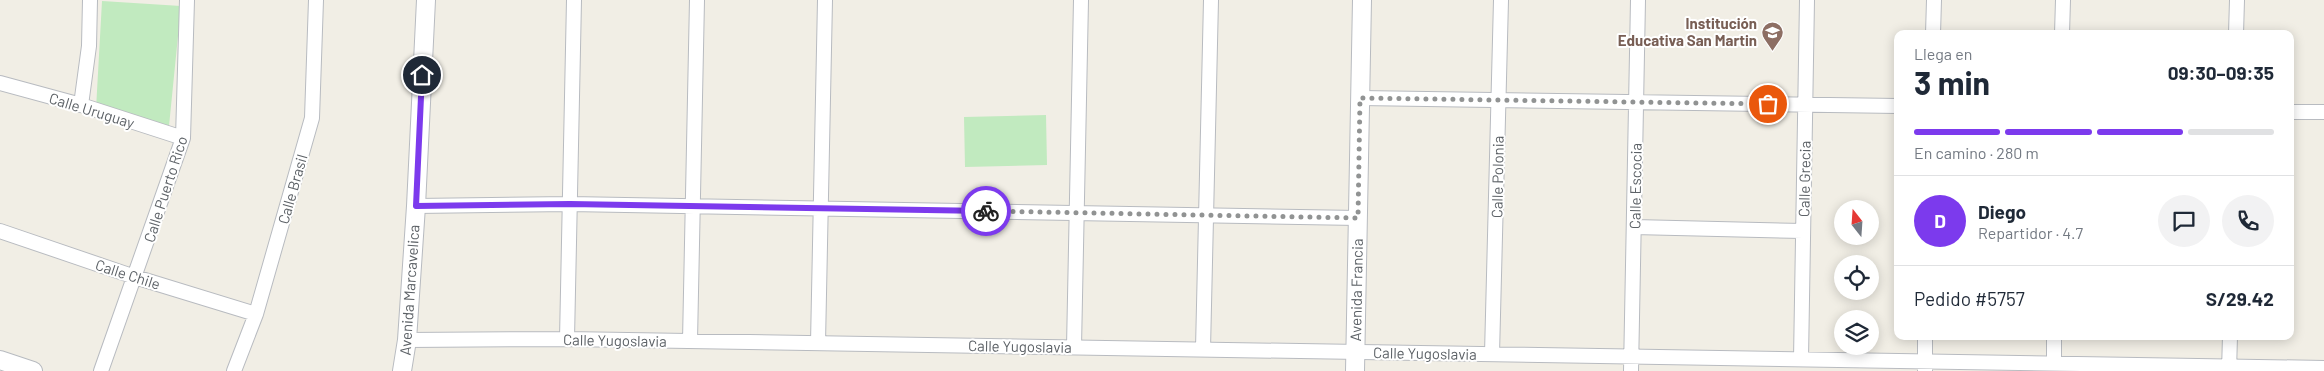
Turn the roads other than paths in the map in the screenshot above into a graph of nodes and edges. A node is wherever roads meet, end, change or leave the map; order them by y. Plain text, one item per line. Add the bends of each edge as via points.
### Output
1 (90, 0) edge
2 (187, 0) edge
3 (316, 0) edge
4 (426, 0) edge
5 (574, 0) edge
6 (697, 0) edge
7 (825, 0) edge
8 (1081, 0) edge
9 (1211, 0) edge
10 (1362, 0) edge
11 (1500, 0) edge
12 (1638, 0) edge
13 (1807, 0) edge
14 (1934, 0) edge
15 (2063, 0) edge
16 (2237, 0) edge
17 (1933, 30) edge
18 (2062, 30) edge
19 (2236, 30) edge
20 (0, 83) edge
21 (1360, 98) junction
22 (1498, 100) junction
23 (1637, 102) junction
24 (1805, 104) junction
25 (81, 105) junction
26 (1894, 106) edge
27 (2294, 112) edge
28 (2324, 112) edge
29 (183, 138) junction
30 (570, 204) junction
31 (416, 206) junction
32 (693, 206) junction
33 (821, 208) junction
34 (1077, 213) junction
35 (1206, 215) junction
36 (1358, 218) junction
37 (1634, 227) junction
38 (0, 231) edge
39 (1803, 231) junction
40 (135, 277) junction
41 (256, 314) junction
42 (567, 339) junction
43 (406, 340) junction
44 (1925, 340) edge
45 (2054, 340) edge
46 (2230, 340) edge
47 (690, 341) junction
48 (818, 343) junction
49 (1074, 347) junction
50 (1203, 349) junction
51 (1356, 352) junction
52 (1492, 354) junction
53 (1631, 356) junction
54 (1801, 359) junction
55 (0, 360) edge
56 (2054, 363) junction
57 (1925, 366) edge
58 (2229, 368) edge
59 (2324, 368) edge
60 (33, 371) edge
61 (100, 371) edge
62 (234, 371) edge
63 (402, 371) edge
64 (1355, 371) edge
65 (1631, 371) edge

1 - 25 street via 89,46
2 - 29 street, Calle Puerto Rico
3 - 41 street, Calle Brasil via 312,118
4 - 31 street, Avenida Marcavelica
5 - 30 street
6 - 32 street
7 - 33 street
8 - 34 street
9 - 35 street
10 - 21 street, Avenida Francia
11 - 22 street, Calle Polonia
12 - 23 street, Calle Escocia
13 - 24 street, Calle Grecia
14 - 17 street
15 - 18 street
16 - 19 street
20 - 25 street, Calle Uruguay
21 - 22 street
21 - 36 street, Avenida Francia
22 - 23 street
22 - 52 street, Calle Polonia
23 - 24 street
23 - 37 street, Calle Escocia
24 - 26 street
24 - 39 street, Calle Grecia
25 - 29 street, Calle Uruguay
27 - 28 street
29 - 40 street, Calle Puerto Rico
30 - 31 street
30 - 32 street
30 - 42 street
31 - 43 street, Avenida Marcavelica
32 - 33 street
32 - 47 street
33 - 34 street
33 - 48 street
34 - 35 street
34 - 49 street
35 - 36 street
35 - 50 street
36 - 51 street, Avenida Francia
37 - 39 street
37 - 53 street, Calle Escocia
38 - 40 street, Calle Chile
39 - 54 street, Calle Grecia
40 - 41 street, Calle Chile
40 - 61 street, Calle Puerto Rico
41 - 62 street, Calle Brasil
42 - 43 street, Calle Yugoslavia
42 - 47 street, Calle Yugoslavia
43 - 63 street, Avenida Marcavelica
44 - 57 street
45 - 56 street
46 - 58 street
47 - 48 street, Calle Yugoslavia
48 - 49 street, Calle Yugoslavia
49 - 50 street, Calle Yugoslavia
50 - 51 street, Calle Yugoslavia
51 - 52 street, Calle Yugoslavia
51 - 64 street, Avenida Francia
52 - 53 street, Calle Yugoslavia
53 - 54 street, Calle Yugoslavia
53 - 65 street, Calle Escocia
54 - 57 street, Calle Yugoslavia
55 - 60 street
56 - 57 street, Calle Yugoslavia
56 - 58 street, Calle Yugoslavia
58 - 59 street, Calle Yugoslavia

